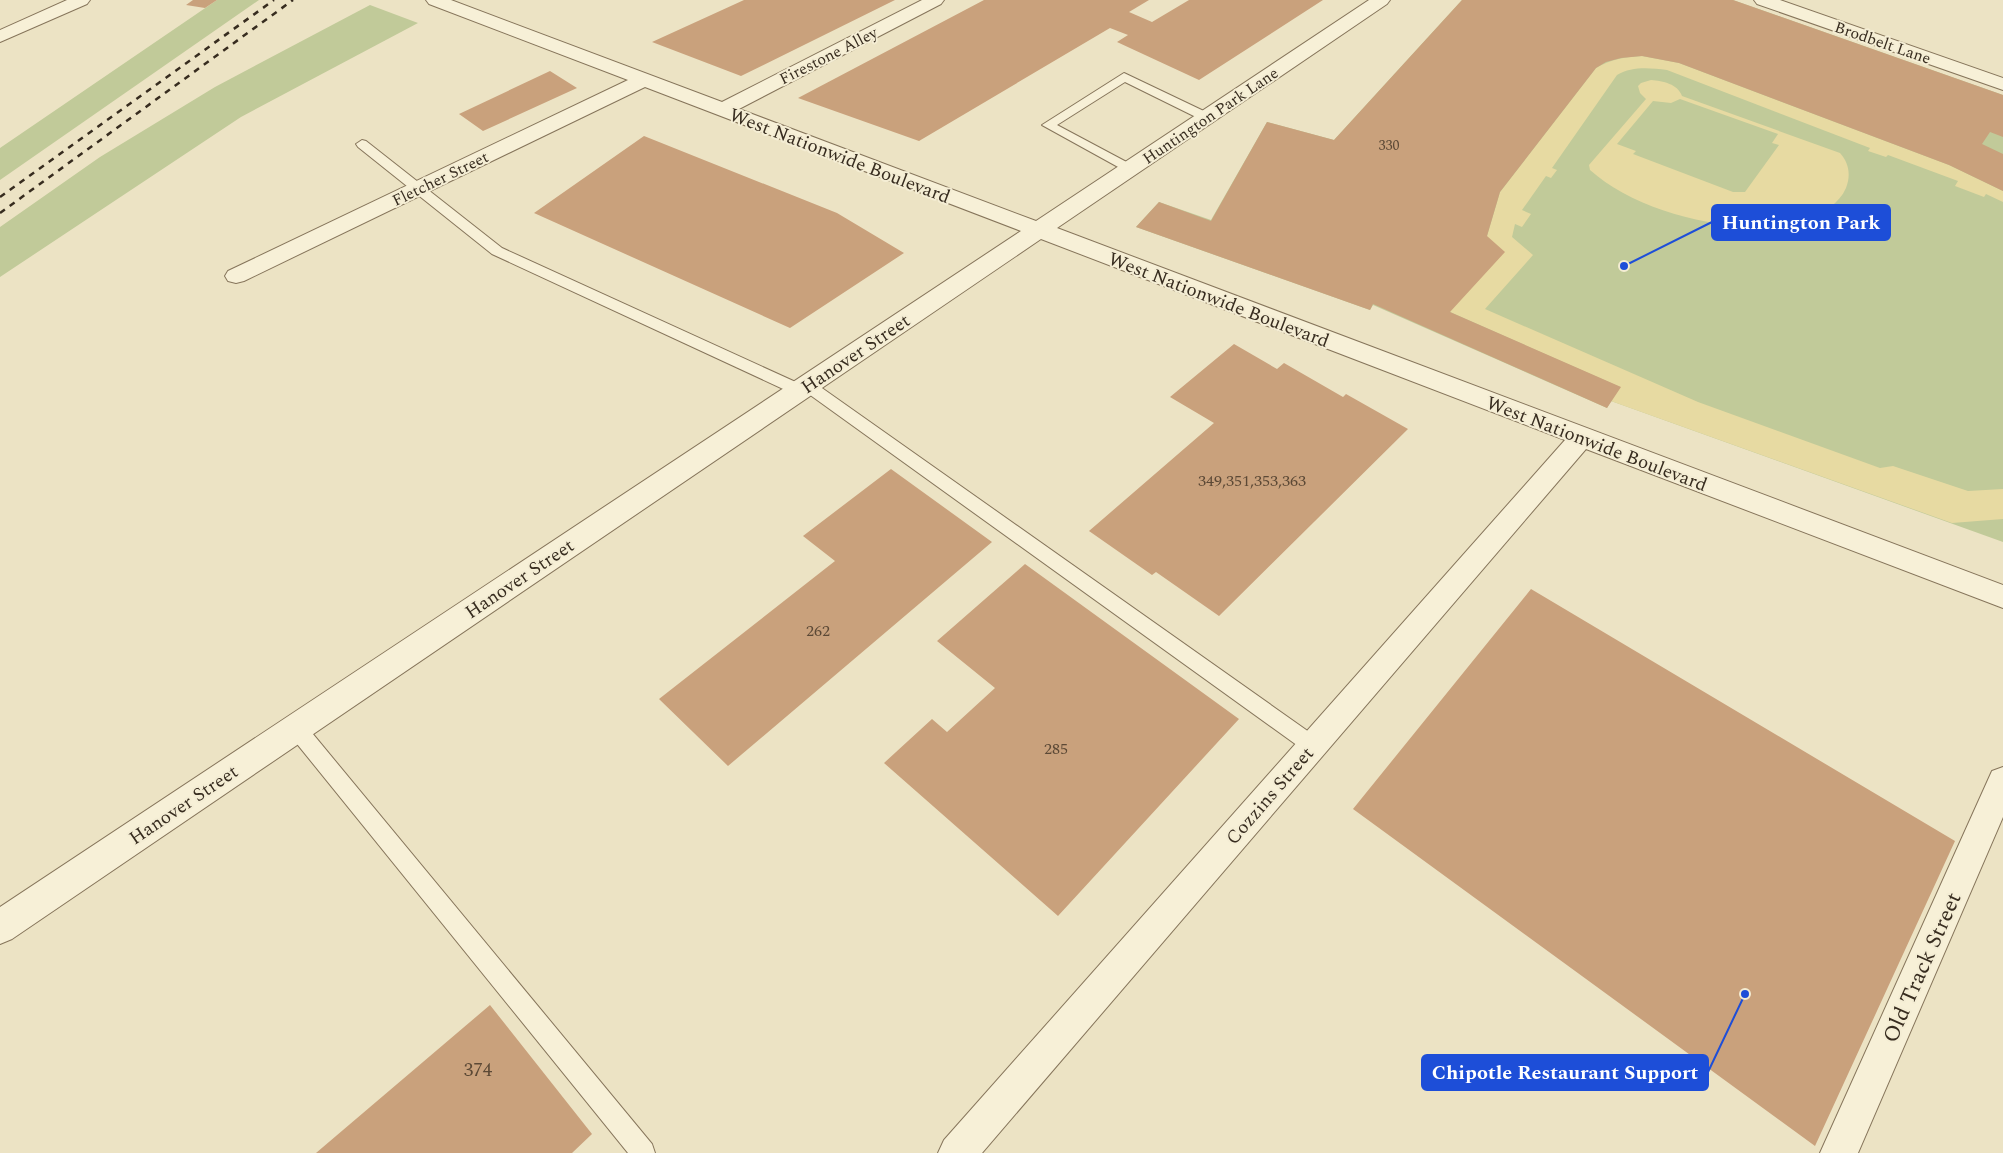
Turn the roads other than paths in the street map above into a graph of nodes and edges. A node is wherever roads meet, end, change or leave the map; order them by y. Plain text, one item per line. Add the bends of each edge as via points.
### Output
1 (82, 0) edge
2 (435, 0) edge
3 (935, 0) edge
4 (1381, 0) edge
5 (1763, 0) edge
6 (0, 37) edge
7 (644, 80) junction
8 (2003, 84) edge
9 (722, 110) junction
10 (1206, 117) junction
11 (362, 144) dead end
12 (1129, 169) junction
13 (418, 189) junction
14 (1038, 230) junction
15 (236, 276) dead end
16 (803, 388) junction
17 (1582, 437) junction
18 (2003, 597) edge
19 (296, 728) junction
20 (1312, 745) junction
21 (2003, 781) edge
22 (0, 927) edge
23 (643, 1153) edge
24 (957, 1153) edge
25 (1839, 1153) edge

1 - 6 street
2 - 7 street, West Nationwide Boulevard
3 - 9 street, Firestone Alley
4 - 10 street, Huntington Park Lane
5 - 8 street, Brodbelt Lane
7 - 9 street, West Nationwide Boulevard
7 - 13 street, Fletcher Street
9 - 14 street, West Nationwide Boulevard
10 - 12 street, Huntington Park Lane
10 - 12 lane via 1124,77 1048,125
11 - 13 lane
12 - 14 street, Huntington Park Lane
13 - 15 street, Fletcher Street
13 - 16 lane via 496,251
14 - 16 street, Hanover Street
14 - 17 street, West Nationwide Boulevard
16 - 19 street, Hanover Street
16 - 20 lane
17 - 18 street, West Nationwide Boulevard
17 - 20 street, Cozzins Street
19 - 22 street, Hanover Street
19 - 23 lane
20 - 24 street, Cozzins Street
21 - 25 street, Old Track Street

